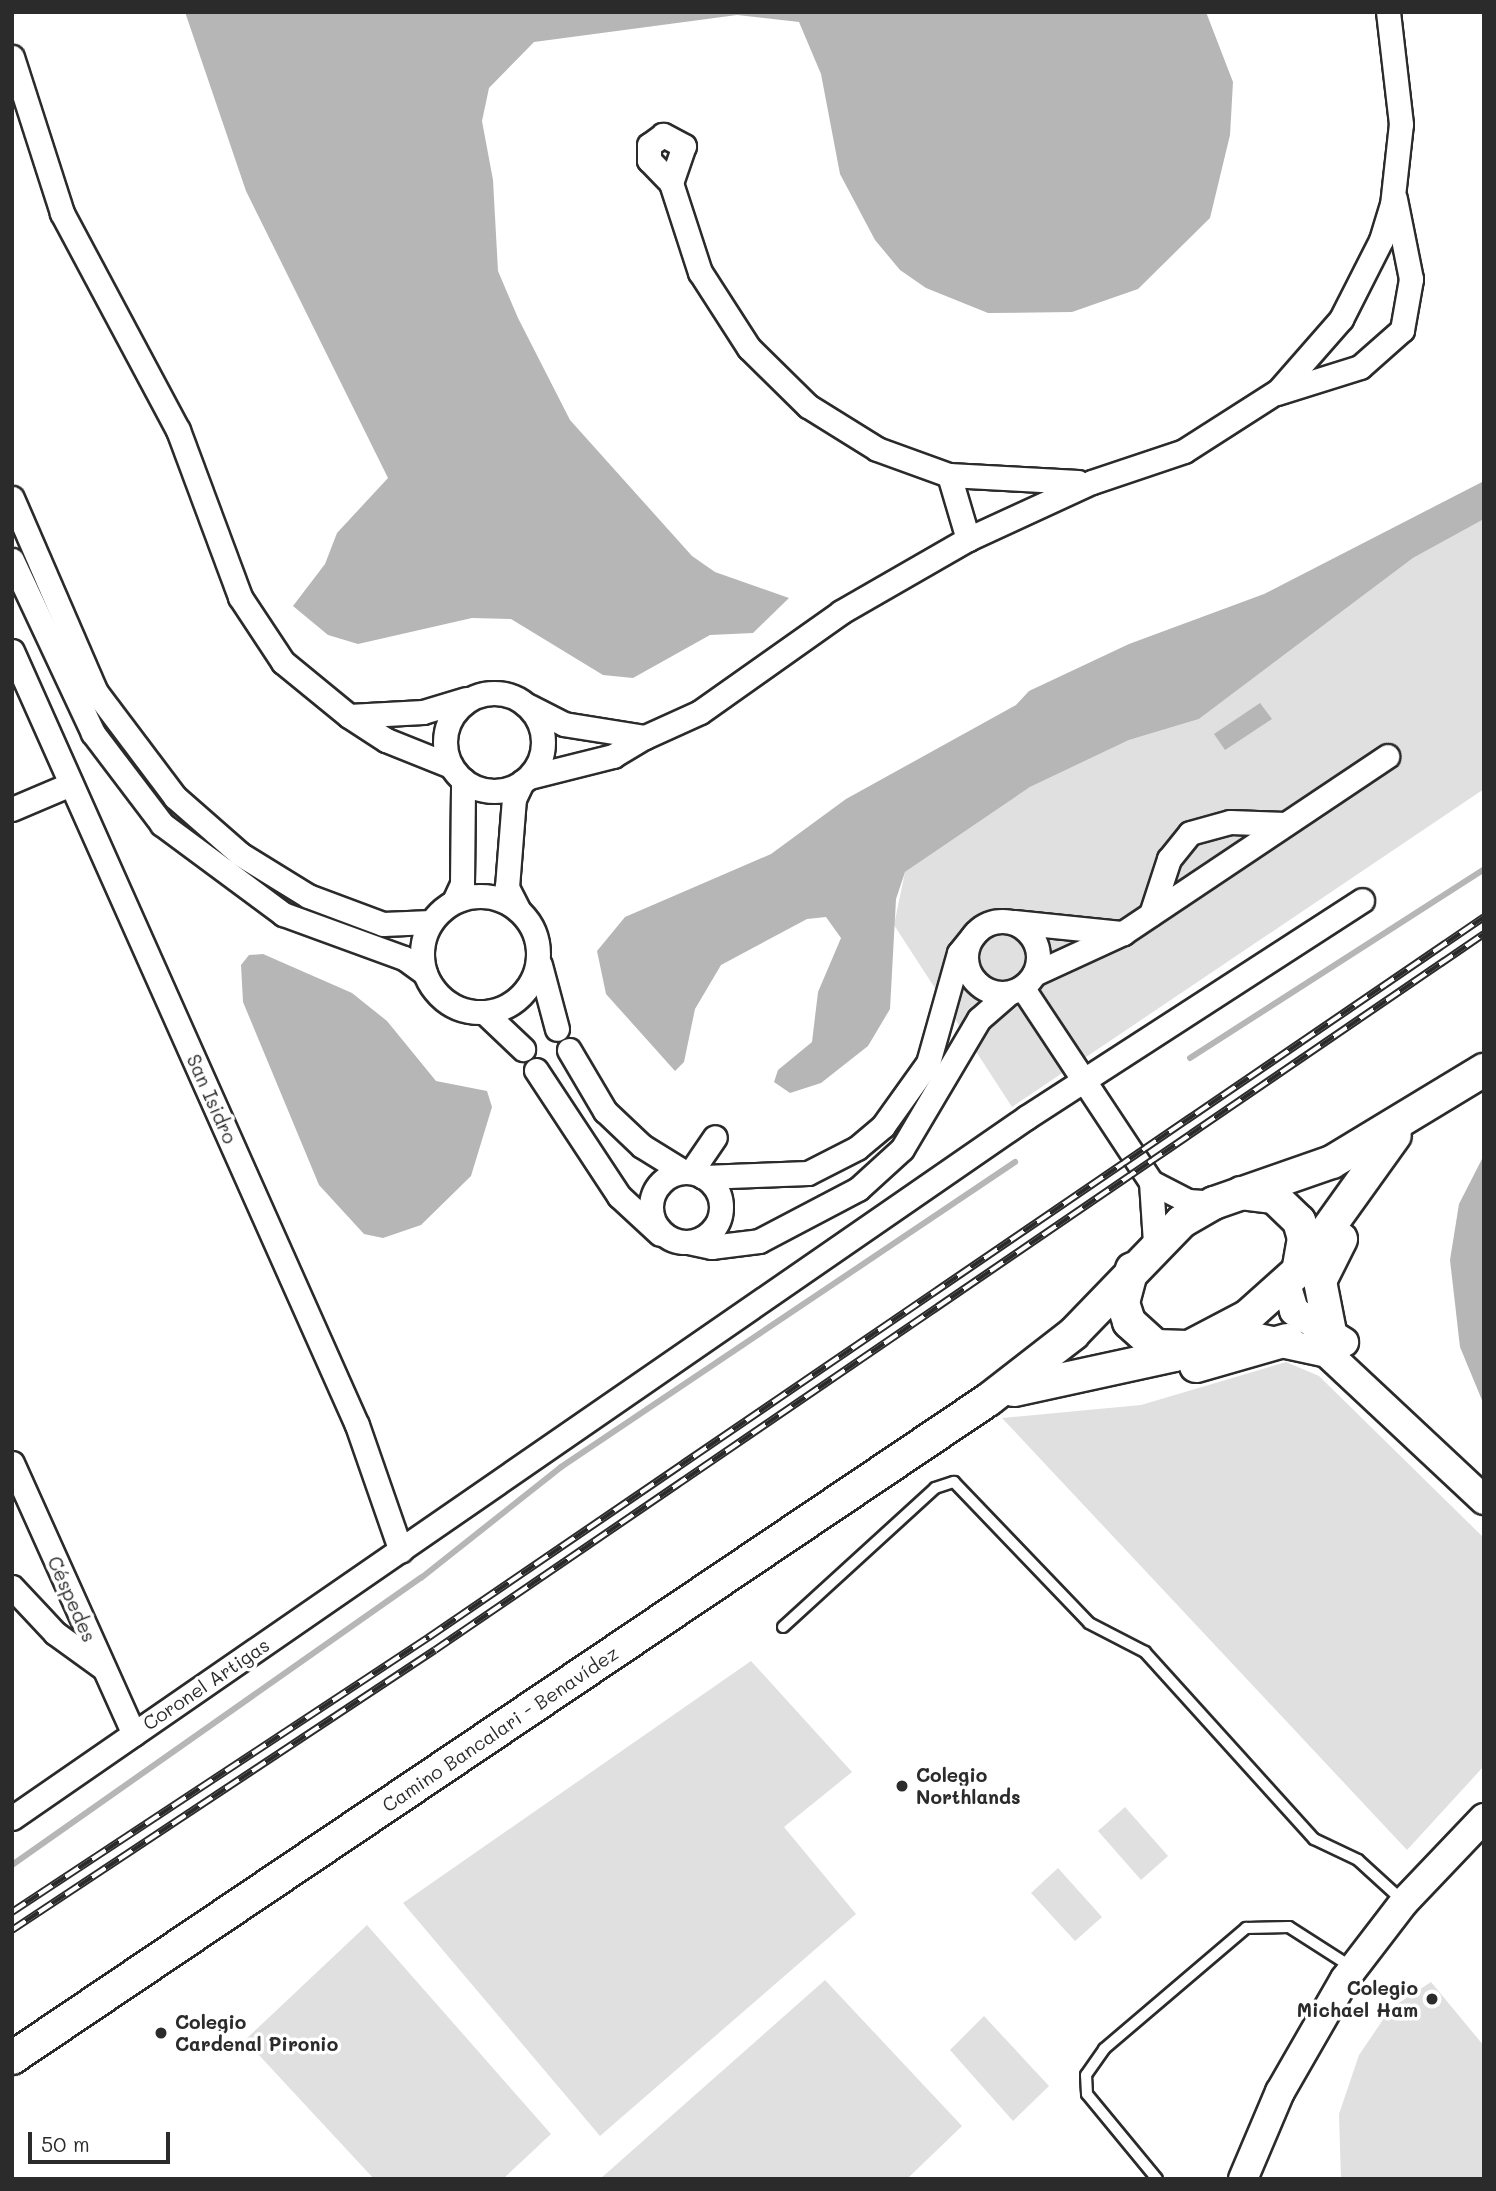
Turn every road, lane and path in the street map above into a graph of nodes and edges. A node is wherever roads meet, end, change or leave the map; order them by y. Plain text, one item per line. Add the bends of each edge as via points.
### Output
1 (1388, 12) edge
2 (12, 57) edge
3 (671, 183) dead end
4 (1393, 192) junction
5 (1275, 394) junction
6 (949, 475) junction
7 (1092, 482) junction
8 (12, 498) edge
9 (968, 540) junction
10 (12, 560) edge
11 (12, 651) edge
12 (87, 697) junction
13 (472, 697) junction
14 (526, 704) junction
15 (349, 716) junction
16 (645, 737) junction
17 (1387, 756) dead end
18 (457, 773) junction
19 (525, 779) junction
20 (71, 784) junction
21 (12, 809) edge
22 (1285, 824) junction
23 (1362, 900) dead end
24 (454, 901) junction
25 (519, 909) junction
26 (1151, 914) junction
27 (1007, 921) junction
28 (431, 922) junction
29 (975, 933) junction
30 (1123, 933) junction
31 (540, 960) junction
32 (425, 972) junction
33 (1022, 985) junction
34 (484, 1012) junction
35 (557, 1029) dead end
36 (523, 1049) dead end
37 (569, 1050) dead end
38 (537, 1070) dead end
39 (1484, 1070) edge
40 (1085, 1080) junction
41 (587, 1085) junction
42 (558, 1105) junction
43 (1410, 1118) junction
44 (715, 1137) dead end
45 (1369, 1167) junction
46 (693, 1174) junction
47 (1151, 1182) junction
48 (1227, 1198) junction
49 (679, 1240) junction
50 (1155, 1242) junction
51 (1133, 1268) junction
52 (1292, 1278) junction
53 (1226, 1331) junction
54 (1330, 1332) junction
55 (1287, 1340) junction
56 (1193, 1347) junction
57 (1072, 1376) junction
58 (988, 1400) junction
59 (12, 1463) edge
60 (1484, 1478) edge
61 (1484, 1500) edge
62 (401, 1551) junction
63 (12, 1587) edge
64 (783, 1627) dead end
65 (102, 1667) junction
66 (134, 1734) junction
67 (12, 1818) edge
68 (1484, 1818) edge
69 (1404, 1902) junction
70 (1353, 1968) junction
71 (12, 2058) edge
72 (1157, 2179) edge
73 (1243, 2179) edge

1 - 4 street via 1400,81
2 - 15 street via 65,222 174,420 240,597 283,662
3 - 6 street via 700,272 777,380 843,430
4 - 5 street via 1381,240 1340,318
4 - 5 street via 1411,279 1402,330 1360,367
5 - 7 street via 1184,451
6 - 7 street
6 - 9 street
7 - 9 street
8 - 12 street
9 - 16 street via 841,612 700,712
10 - 12 street
11 - 20 street, San Isidro
12 - 28 street via 150,770 249,861 349,914 403,927
12 - 32 street via 138,798 206,862 283,914 404,958
13 - 14 street via 500,692
13 - 15 street via 423,712
13 - 18 street via 446,731
14 - 16 street via 564,724
14 - 19 street via 541,726 543,744
15 - 18 street via 386,740
16 - 19 street via 613,756
17 - 22 street
18 - 19 street via 496,791
18 - 24 street via 462,884
19 - 25 street via 513,799 507,887
20 - 21 street
20 - 62 street, San Isidro via 357,1425
22 - 26 street
22 - 26 street via 1230,822 1190,833 1169,859
23 - 40 street, Coronel Artigas
24 - 25 street via 488,895
24 - 28 street
25 - 31 street via 532,927
26 - 30 street
27 - 29 street
27 - 30 street
27 - 33 street via 1034,940
28 - 32 street via 422,952
29 - 33 street via 966,957 971,975 984,989
29 - 46 street via 959,953 928,1063 883,1126 857,1148 807,1173
30 - 33 street
31 - 34 street via 521,996
31 - 35 street
32 - 34 street via 452,1005
33 - 40 street
33 - 49 street via 979,1019 902,1149 858,1189 759,1241 711,1247
34 - 36 street
37 - 41 street
38 - 42 street
39 - 43 main road, Camino Bancalari - Benavídez
40 - 47 street
40 - 62 street, Coronel Artigas
41 - 42 street
41 - 46 street via 623,1129
42 - 49 street via 619,1196
43 - 45 main road, Camino Bancalari - Benavídez
43 - 48 main road, Camino Bancalari - Benavídez via 1332,1162
44 - 46 street
45 - 52 main road, Camino Bancalari - Benavídez
45 - 54 main road via 1320,1281
46 - 49 street via 661,1183 652,1199 653,1219
46 - 49 street via 717,1190 720,1215 711,1232
47 - 48 street via 1188,1200
47 - 50 street
48 - 50 main road, Camino Bancalari - Benavídez
48 - 52 main road via 1274,1197 1294,1214 1304,1238
50 - 51 main road, Camino Bancalari - Benavídez
51 - 56 main road via 1123,1304 1135,1329 1156,1346
51 - 58 main road, Camino Bancalari - Benavídez via 1073,1334
52 - 53 main road, Camino Bancalari - Benavídez
52 - 54 street via 1294,1311
53 - 55 street
53 - 56 main road, Camino Bancalari - Benavídez
54 - 60 street
55 - 57 main road via 1243,1348 1161,1381 1114,1383
55 - 61 street via 1327,1353 1349,1368
56 - 57 main road, Camino Bancalari - Benavídez via 1154,1362
57 - 58 main road, Camino Bancalari - Benavídez
58 - 71 main road, Camino Bancalari - Benavídez
59 - 65 street, Céspedes
62 - 66 street, Coronel Artigas
63 - 65 street via 55,1633
64 - 69 lane via 936,1488 954,1482 1089,1623 1145,1652 1314,1839 1359,1860
65 - 66 street, Céspedes
66 - 67 street, Coronel Artigas
68 - 69 street
69 - 70 street
70 - 72 lane via 1289,1927 1247,1928 1104,2049 1086,2075 1087,2094
70 - 73 street via 1280,2092

